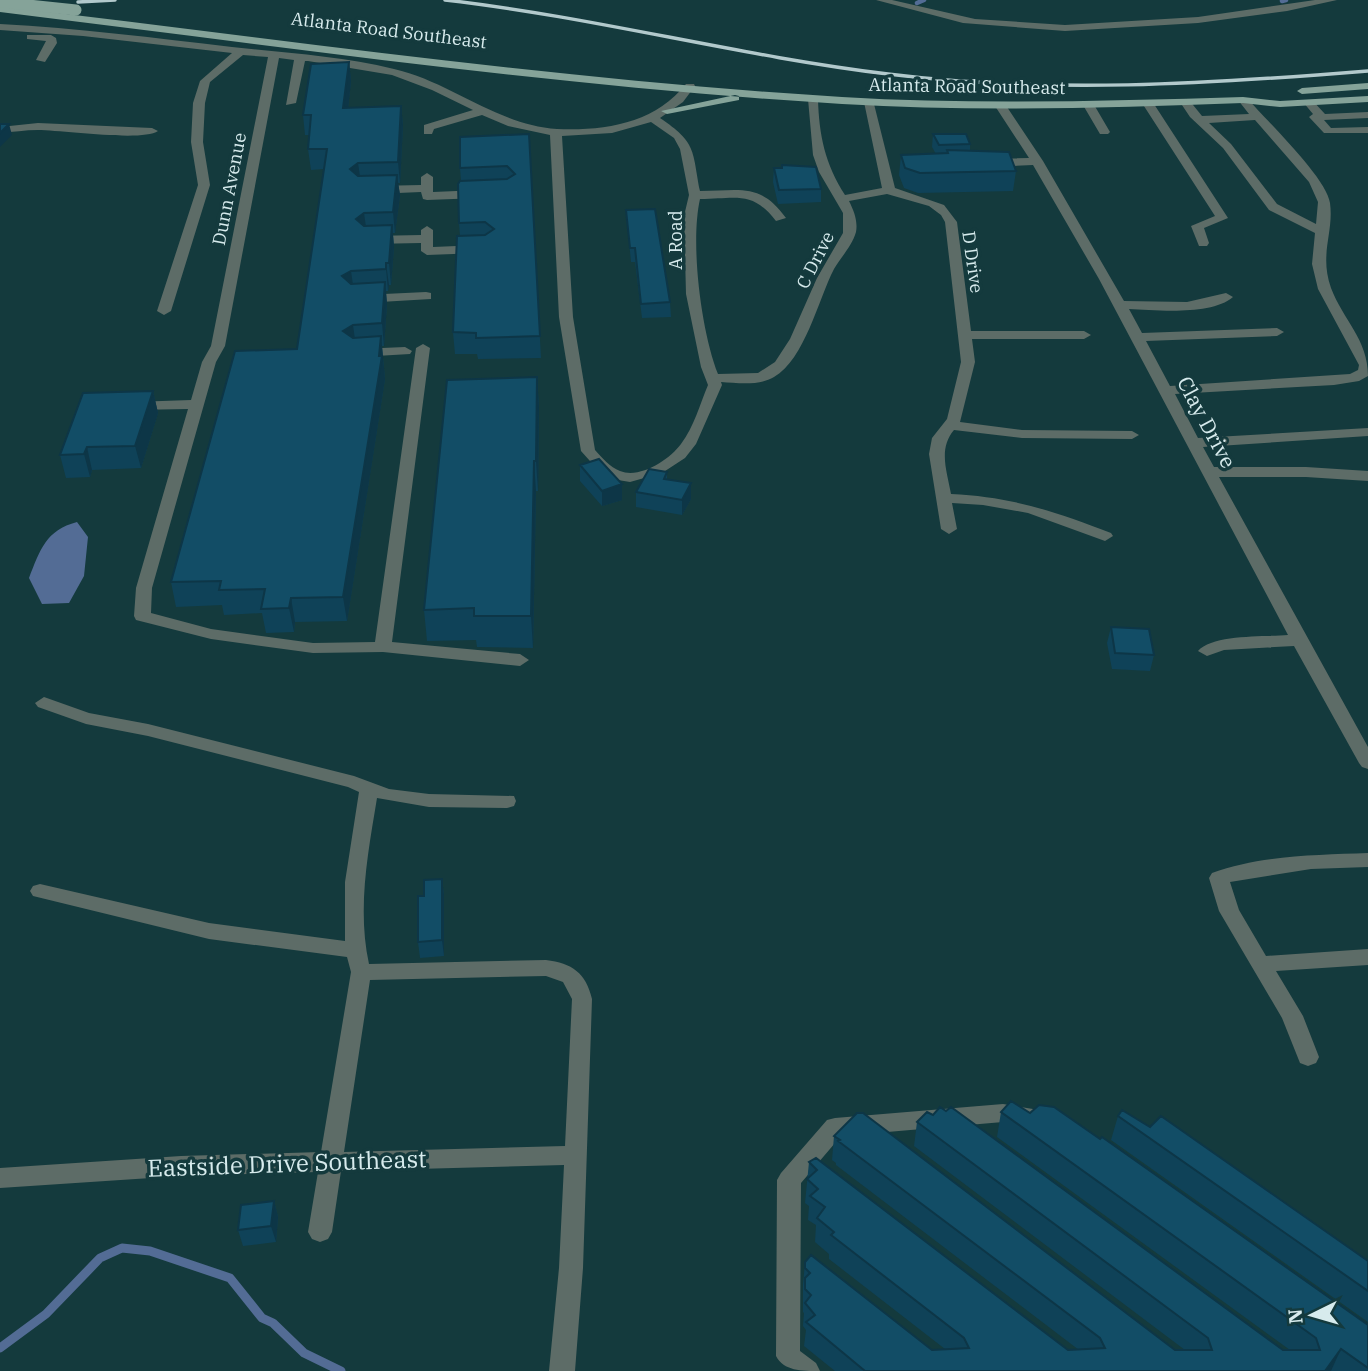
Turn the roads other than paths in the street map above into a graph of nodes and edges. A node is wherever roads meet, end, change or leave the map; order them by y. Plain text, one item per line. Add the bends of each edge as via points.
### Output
1 (881, 0) edge
2 (1332, 0) edge
3 (0, 2) edge
4 (0, 9) edge
5 (0, 27) edge
6 (54, 34) junction
7 (0, 36) edge
8 (241, 51) junction
9 (274, 55) junction
10 (300, 58) junction
11 (41, 60) dead end
12 (349, 65) junction
13 (341, 76) edge
14 (690, 86) junction
15 (1368, 86) edge
16 (761, 94) junction
17 (813, 99) junction
18 (1368, 99) edge
19 (1243, 100) junction
20 (869, 102) junction
21 (1185, 102) junction
22 (1308, 102) junction
23 (290, 103) dead end
24 (1148, 103) junction
25 (1089, 105) junction
26 (1000, 106) junction
27 (667, 111) junction
28 (480, 112) junction
29 (1368, 115) edge
30 (1256, 117) junction
31 (1322, 117) junction
32 (652, 118) junction
33 (1199, 120) junction
34 (425, 127) dead end
35 (0, 130) edge
36 (1368, 130) edge
37 (152, 131) dead end
38 (556, 132) junction
39 (1104, 132) dead end
40 (1037, 160) junction
41 (976, 163) edge
42 (361, 190) edge
43 (889, 190) junction
44 (495, 194) edge
45 (695, 195) junction
46 (840, 200) junction
47 (780, 218) dead end
48 (1322, 232) junction
49 (368, 241) edge
50 (1203, 243) dead end
51 (487, 249) edge
52 (426, 297) dead end
53 (1226, 297) dead end
54 (354, 299) edge
55 (1119, 305) junction
56 (164, 311) dead end
57 (1277, 332) dead end
58 (965, 335) junction
59 (1084, 335) dead end
60 (1136, 337) junction
61 (423, 348) dead end
62 (405, 351) dead end
63 (356, 354) edge
64 (713, 378) junction
65 (1166, 390) junction
66 (196, 404) junction
67 (119, 406) edge
68 (950, 425) junction
69 (1368, 432) edge
70 (1132, 435) dead end
71 (1194, 443) junction
72 (1210, 472) junction
73 (1368, 476) edge
74 (943, 498) junction
75 (949, 529) dead end
76 (1105, 536) dead end
77 (1300, 640) junction
78 (383, 647) junction
79 (1207, 651) dead end
80 (520, 660) dead end
81 (44, 703) dead end
82 (1368, 763) edge
83 (369, 791) junction
84 (507, 801) dead end
85 (1368, 860) edge
86 (40, 891) dead end
87 (354, 950) junction
88 (1368, 957) edge
89 (1262, 964) junction
90 (361, 972) junction
91 (1308, 1057) dead end
92 (950, 1117) junction
93 (1050, 1119) edge
94 (864, 1124) junction
95 (983, 1142) edge
96 (897, 1149) edge
97 (574, 1154) junction
98 (330, 1160) junction
99 (807, 1160) junction
100 (829, 1177) edge
101 (0, 1178) edge
102 (320, 1232) dead end
103 (789, 1245) junction
104 (810, 1262) edge
105 (562, 1371) edge
106 (807, 1371) edge

1 - 2 street via 972,22 1055,27 1199,22
3 - 14 main road, Atlanta Road Southeast, bridge via 651,76
4 - 14 main road, Atlanta Road Southeast via 636,85
5 - 6 street
6 - 7 street
6 - 8 street
6 - 11 street
8 - 9 street
8 - 56 street via 205,81 197,142 204,185
9 - 10 street
9 - 66 street, Dunn Avenue via 218,346
10 - 12 street
10 - 23 street
12 - 13 street
12 - 28 street via 426,81
14 - 16 main road, Atlanta Road Southeast
14 - 27 street
15 - 19 main road, Atlanta Road Southeast via 1268,93
16 - 17 main road, Atlanta Road Southeast
16 - 27 main road
17 - 20 main road, Atlanta Road Southeast
17 - 46 street, C Drive via 817,142
18 - 22 main road, Atlanta Road Southeast
19 - 21 main road, Atlanta Road Southeast
19 - 22 main road, Atlanta Road Southeast
19 - 30 street
20 - 26 main road, Atlanta Road Southeast
20 - 43 street via 892,165
21 - 24 main road, Atlanta Road Southeast
21 - 33 street
22 - 31 street
24 - 25 main road, Atlanta Road Southeast
24 - 50 street via 1222,218 1197,226
25 - 26 main road, Atlanta Road Southeast
25 - 39 street
26 - 40 street, Clay Drive via 1024,134
27 - 32 street
28 - 34 street
28 - 38 street via 517,126
29 - 31 street
30 - 33 street
30 - 48 street via 1314,181 1324,202
31 - 36 street via 1315,117 1328,131
32 - 38 street via 608,130
32 - 45 street, A Road via 679,136
33 - 48 street via 1227,146 1273,207
35 - 37 street via 51,125
38 - 64 street via 566,317 588,452 603,468 621,477 658,470 686,449 715,386
40 - 41 street
40 - 55 street, Clay Drive
42 - 44 street via 428,182 427,196
43 - 46 street
43 - 58 street, D Drive via 946,210
45 - 47 street via 755,195
45 - 64 street, A Road via 690,216 693,294
46 - 64 street, C Drive via 850,218 848,236 779,366 767,375
48 - 65 street via 1318,264 1325,289 1366,365 1364,372 1334,382
49 - 51 street via 427,234 427,251
52 - 54 street
53 - 55 street via 1214,303
55 - 60 street, Clay Drive
57 - 60 street
58 - 59 street
58 - 68 street, D Drive via 968,362
60 - 65 street, Clay Drive
61 - 78 street
62 - 63 street
65 - 71 street, Clay Drive
66 - 67 street
66 - 78 street, Dunn Avenue via 144,588 142,616 211,634 313,648
68 - 70 street via 1021,434
68 - 74 street, D Drive via 939,438 936,454
69 - 71 street
71 - 72 street, Clay Drive
72 - 73 street
72 - 77 street, Clay Drive
74 - 75 street, D Drive
74 - 76 street via 983,499 1032,509
77 - 79 street via 1221,645
77 - 82 street, Clay Drive
78 - 80 street
81 - 83 street via 86,718 354,782
83 - 84 street via 392,797
83 - 87 street via 354,906
85 - 89 street via 1311,862 1219,878 1229,911
86 - 87 street via 209,931
87 - 90 street
88 - 89 street
89 - 91 street via 1292,1016
90 - 97 street via 546,968 572,975 582,999
90 - 98 street
92 - 93 street via 1003,1113
92 - 94 street
92 - 95 street
94 - 96 street
94 - 99 street via 835,1127
97 - 98 street, Eastside Drive Southeast
97 - 105 street
98 - 101 street, Eastside Drive Southeast
98 - 102 street
99 - 100 street
99 - 103 street via 789,1181
103 - 104 street
103 - 106 street via 788,1356

